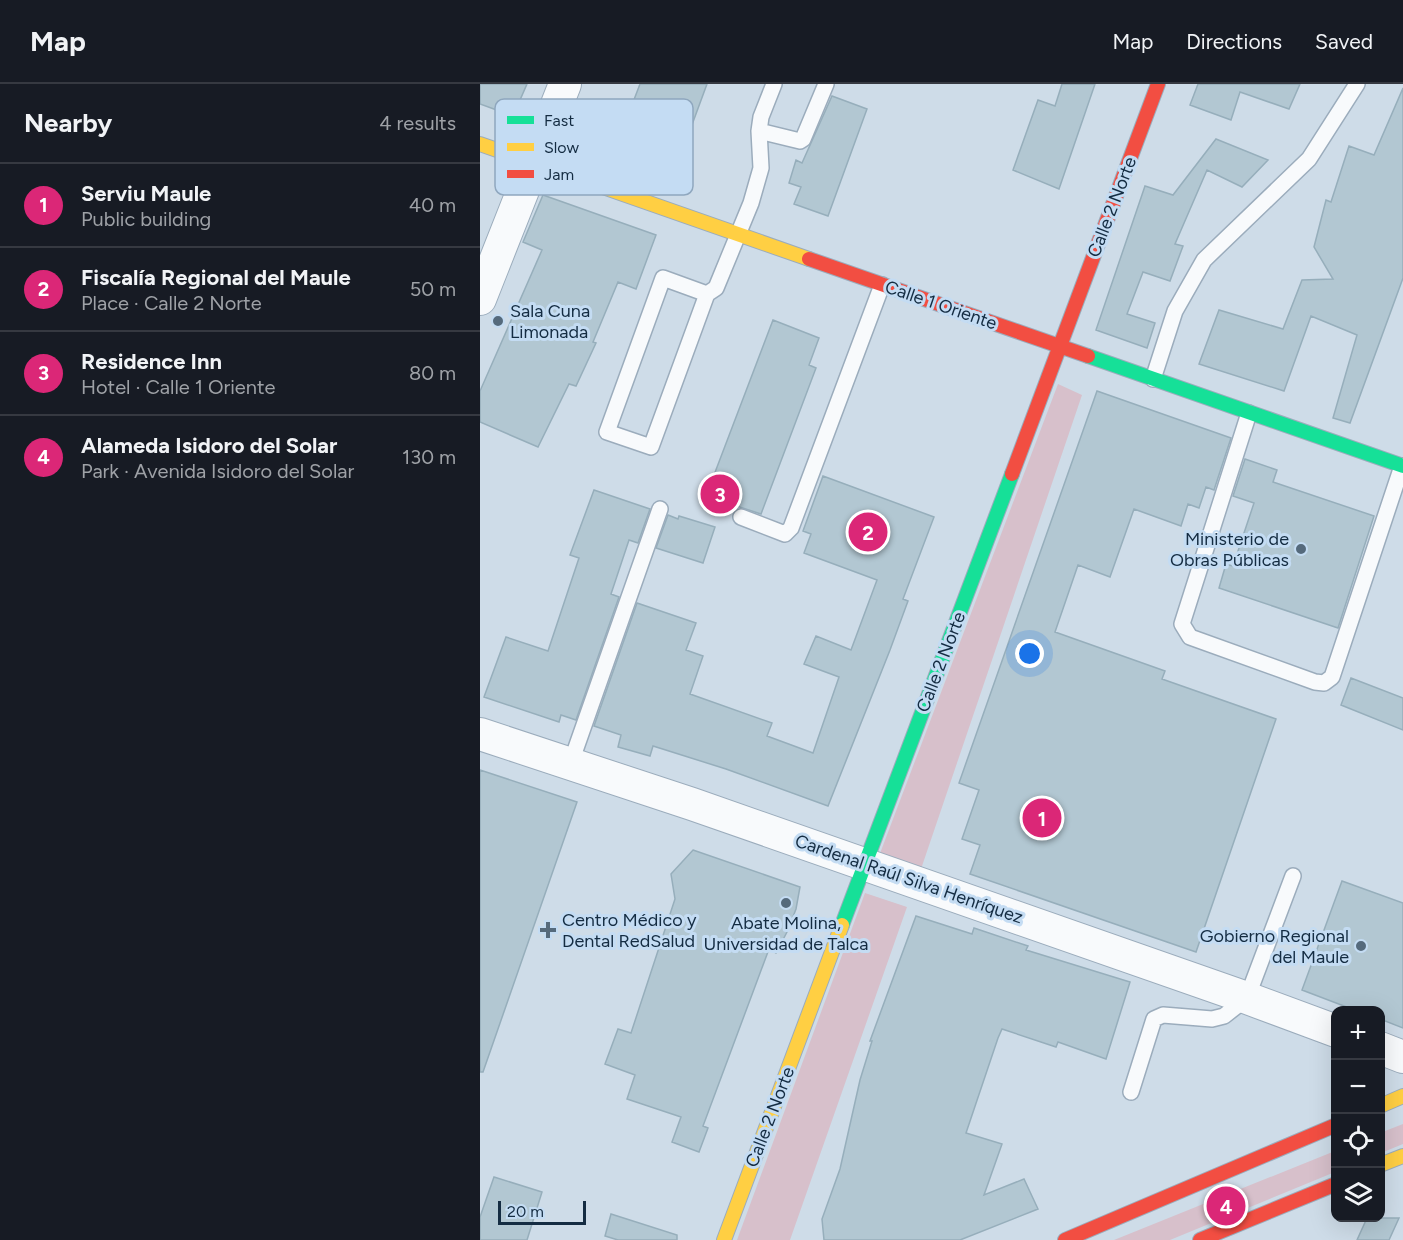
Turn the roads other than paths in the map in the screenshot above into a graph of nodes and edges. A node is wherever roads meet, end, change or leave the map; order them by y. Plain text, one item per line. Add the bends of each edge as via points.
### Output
1 (565, 84) edge
2 (774, 84) edge
3 (826, 84) edge
4 (1158, 84) edge
5 (1357, 84) edge
6 (559, 99) edge
7 (759, 131) junction
8 (480, 144) edge
9 (495, 149) edge
10 (521, 195) edge
11 (626, 195) edge
12 (739, 234) junction
13 (882, 285) junction
14 (707, 294) junction
15 (480, 299) edge
16 (1059, 347) junction
17 (1153, 379) junction
18 (1249, 413) junction
19 (1402, 466) edge
20 (660, 509) dead end
21 (741, 516) dead end
22 (480, 734) edge
23 (570, 765) junction
24 (865, 864) junction
25 (1293, 876) dead end
26 (1247, 998) junction
27 (1331, 1030) edge
28 (1385, 1050) edge
29 (1403, 1057) edge
30 (1131, 1092) dead end
31 (1403, 1096) edge
32 (1385, 1104) edge
33 (1331, 1127) edge
34 (1403, 1156) edge
35 (1385, 1163) edge
36 (1331, 1186) edge
37 (724, 1240) edge
38 (1065, 1240) edge
39 (1200, 1240) edge

1 - 6 street
2 - 7 lane
3 - 7 lane via 803,139
4 - 16 main road, Calle 2 Norte
5 - 17 lane via 1309,159 1204,260 1175,311
7 - 12 lane via 761,168
8 - 9 main road, Calle 1 Oriente
10 - 15 street
11 - 12 main road, Calle 1 Oriente
12 - 13 main road, Calle 1 Oriente
12 - 14 lane via 716,288
13 - 16 main road, Calle 1 Oriente
13 - 21 lane via 791,528 785,534
14 - 14 lane via 663,278 607,432 651,447
16 - 17 main road, Calle 1 Oriente
16 - 24 main road, Calle 2 Norte
17 - 18 main road, Calle 1 Oriente
18 - 19 main road, Calle 1 Oriente
18 - 19 lane via 1182,624 1190,637 1315,682 1324,683 1332,677
20 - 23 lane
22 - 23 street, Cardenal Raúl Silva Henríquez
23 - 24 street, Cardenal Raúl Silva Henríquez
24 - 26 street, Cardenal Raúl Silva Henríquez
24 - 37 main road, Calle 2 Norte
25 - 26 lane
26 - 27 street, Cardenal Raúl Silva Henríquez
26 - 30 lane via 1224,1016 1212,1019 1163,1015 1154,1019
28 - 29 street
31 - 32 main road
33 - 38 main road
34 - 35 main road
36 - 39 main road

